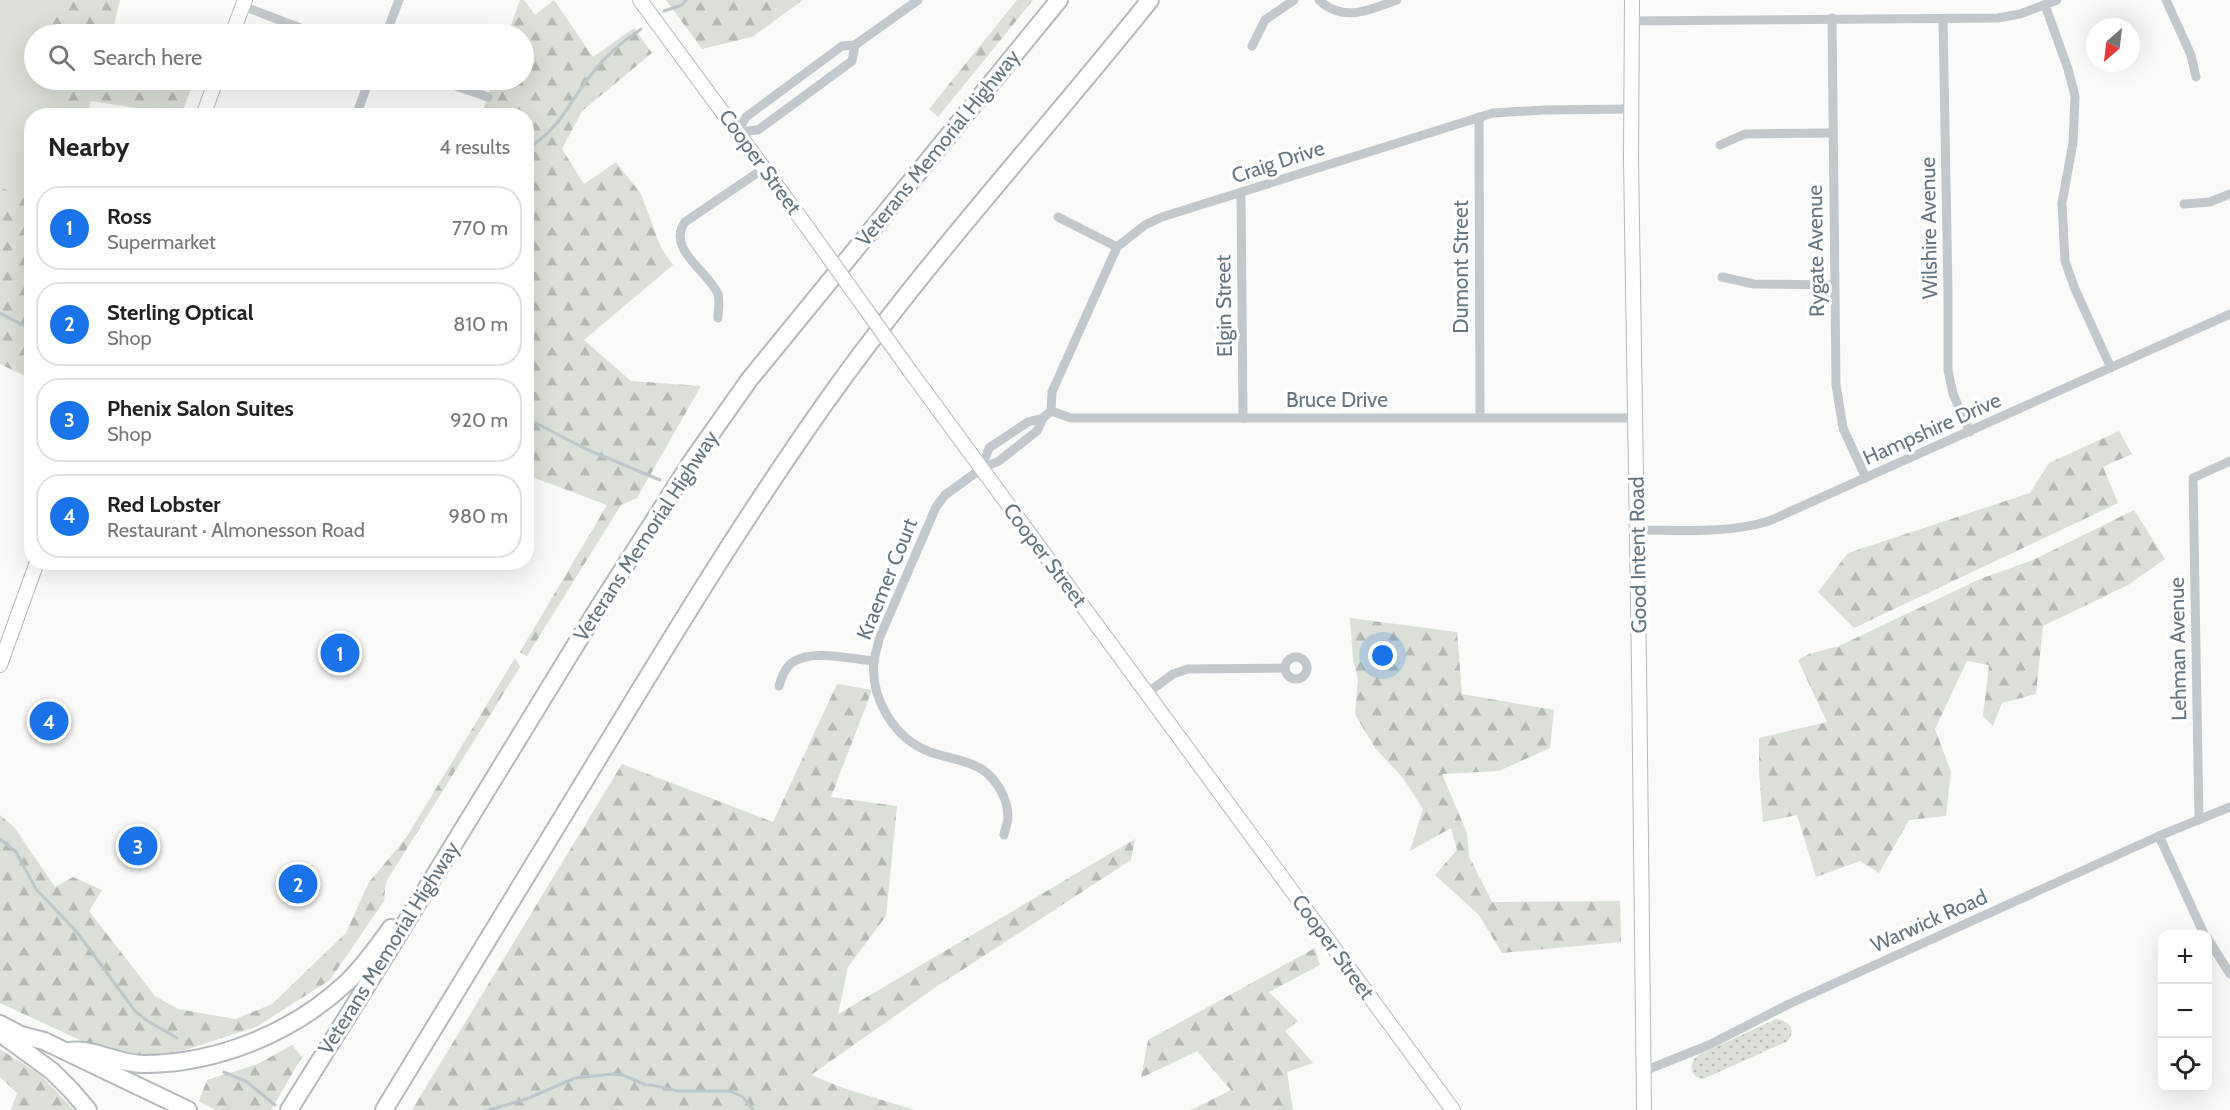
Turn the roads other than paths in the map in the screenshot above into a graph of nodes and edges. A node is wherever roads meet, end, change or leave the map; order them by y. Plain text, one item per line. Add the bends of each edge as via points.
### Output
1 (399, 0) edge
2 (640, 0) edge
3 (918, 0) edge
4 (1059, 0) edge
5 (1150, 0) edge
6 (1294, 0) edge
7 (1319, 0) edge
8 (1397, 0) edge
9 (1632, 0) edge
10 (2057, 0) edge
11 (2166, 0) edge
12 (244, 3) edge
13 (2045, 5) junction
14 (1832, 18) junction
15 (1943, 19) junction
16 (1633, 21) junction
17 (236, 24) edge
18 (293, 24) edge
19 (390, 24) edge
20 (855, 45) junction
21 (1252, 46) dead end
22 (2196, 77) dead end
23 (212, 90) edge
24 (365, 90) edge
25 (467, 90) edge
26 (488, 97) dead end
27 (206, 108) edge
28 (359, 108) edge
29 (1632, 109) junction
30 (1479, 117) junction
31 (737, 132) junction
32 (1832, 133) junction
33 (1720, 145) dead end
34 (763, 169) junction
35 (1241, 193) junction
36 (2230, 194) edge
37 (2184, 204) dead end
38 (1058, 217) dead end
39 (1117, 247) junction
40 (1722, 277) dead end
41 (1834, 285) junction
42 (2230, 314) edge
43 (718, 318) dead end
44 (2111, 368) junction
45 (1051, 411) junction
46 (1480, 417) junction
47 (1043, 418) junction
48 (1244, 418) junction
49 (1635, 418) junction
50 (1970, 432) junction
51 (2230, 461) edge
52 (981, 469) junction
53 (1866, 478) junction
54 (1637, 530) junction
55 (34, 570) edge
56 (874, 661) junction
57 (0, 665) edge
58 (1285, 668) dead end
59 (779, 686) dead end
60 (1148, 693) junction
61 (483, 794) junction
62 (2230, 807) edge
63 (2199, 820) junction
64 (1004, 835) dead end
65 (2159, 836) junction
66 (2202, 930) edge
67 (2212, 945) edge
68 (2230, 974) edge
69 (0, 1024) edge
70 (0, 1033) edge
71 (21, 1035) junction
72 (66, 1051) junction
73 (1644, 1071) junction
74 (88, 1110) edge
75 (161, 1110) edge
76 (188, 1110) edge
77 (288, 1110) edge
78 (384, 1110) edge
79 (1452, 1110) edge
80 (1644, 1110) edge

1 - 19 street
2 - 31 main road, Cooper Street
3 - 20 street
4 - 61 highway, Veterans Memorial Highway via 749,380 692,461
5 - 78 highway via 1025,149 827,401 657,662
6 - 21 street via 1265,20
7 - 8 street via 1340,13 1351,14
9 - 16 main road, Good Intent Road
10 - 13 street
11 - 22 street
12 - 17 main road
12 - 18 street
13 - 15 street via 1998,18
13 - 44 street via 2075,96 2076,119 2062,203 2065,261
14 - 15 street
14 - 16 street
14 - 32 street, Rygate Avenue
15 - 50 street, Wilshire Avenue via 1948,370 1953,394
16 - 29 main road, Good Intent Road
20 - 31 street via 842,46 746,117
20 - 31 street via 852,61 834,75 758,130
23 - 27 main road
24 - 28 street
25 - 26 street
29 - 30 street, Craig Drive via 1544,110
29 - 49 main road, Good Intent Road
30 - 35 street, Craig Drive
30 - 46 street, Dumont Street
31 - 34 main road, Cooper Street
32 - 33 street via 1745,134
32 - 41 street, Rygate Avenue
34 - 43 street via 685,222 679,231 684,250 718,295
34 - 52 main road, Cooper Street, bridge
35 - 39 street, Craig Drive via 1162,217
35 - 48 street, Elgin Street
36 - 37 street via 2210,202
38 - 39 street
39 - 45 street, Craig Drive via 1052,392
40 - 41 street via 1754,284
41 - 53 street, Rygate Avenue via 1839,410
42 - 44 street, Hampshire Drive
44 - 50 street, Hampshire Drive
45 - 47 street
45 - 48 street, Bruce Drive via 1071,418
46 - 48 street, Bruce Drive
46 - 49 street, Bruce Drive
47 - 52 street via 1029,437 999,461
47 - 52 street via 1028,422 989,448
49 - 54 main road, Good Intent Road
50 - 53 street, Hampshire Drive
51 - 63 street, Lehman Avenue via 2193,478
52 - 56 street, Kraemer Court via 945,495 936,507 879,639
52 - 60 main road, Cooper Street
53 - 54 street, Hampshire Drive via 1751,527
54 - 73 main road, Good Intent Road
55 - 57 main road
56 - 59 street via 803,657 791,662
56 - 64 street, Kraemer Court via 878,696 890,722 915,745 982,769 998,785 1008,818
58 - 60 street via 1188,669 1173,674
60 - 79 main road, Cooper Street
61 - 72 highway via 363,966 305,1015 260,1039 199,1059 144,1065 83,1051
61 - 77 highway, Veterans Memorial Highway
62 - 63 street, Warwick Road
63 - 65 street, Warwick Road
65 - 66 street
65 - 73 street, Warwick Road via 1800,999 1709,1045
67 - 68 street
69 - 71 highway
70 - 74 highway via 52,1071
71 - 72 highway
71 - 75 highway via 40,1050
72 - 76 highway
73 - 80 main road, Good Intent Road

